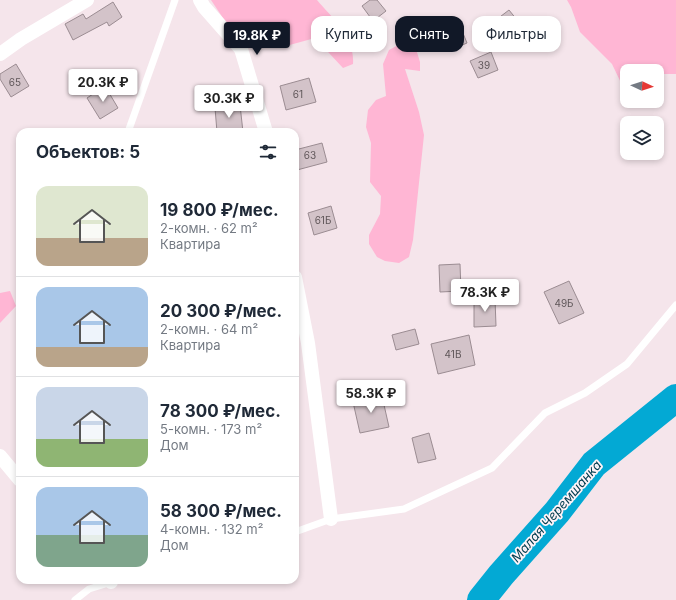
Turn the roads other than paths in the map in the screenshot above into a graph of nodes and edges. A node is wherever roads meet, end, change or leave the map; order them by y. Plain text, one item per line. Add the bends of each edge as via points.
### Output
1 (87, 0) edge
2 (175, 0) edge
3 (200, 0) edge
4 (0, 54) edge
5 (129, 128) edge
6 (265, 128) edge
7 (299, 297) edge
8 (676, 305) edge
9 (0, 456) edge
10 (16, 475) edge
11 (331, 519) junction
12 (299, 531) edge
13 (104, 584) edge
14 (75, 600) edge

1 - 4 street
2 - 5 lane
3 - 6 street via 241,49
7 - 11 street via 308,343
8 - 11 lane via 627,364 585,393 545,413 492,468 404,509
9 - 10 street
11 - 12 lane
13 - 14 lane via 89,589

